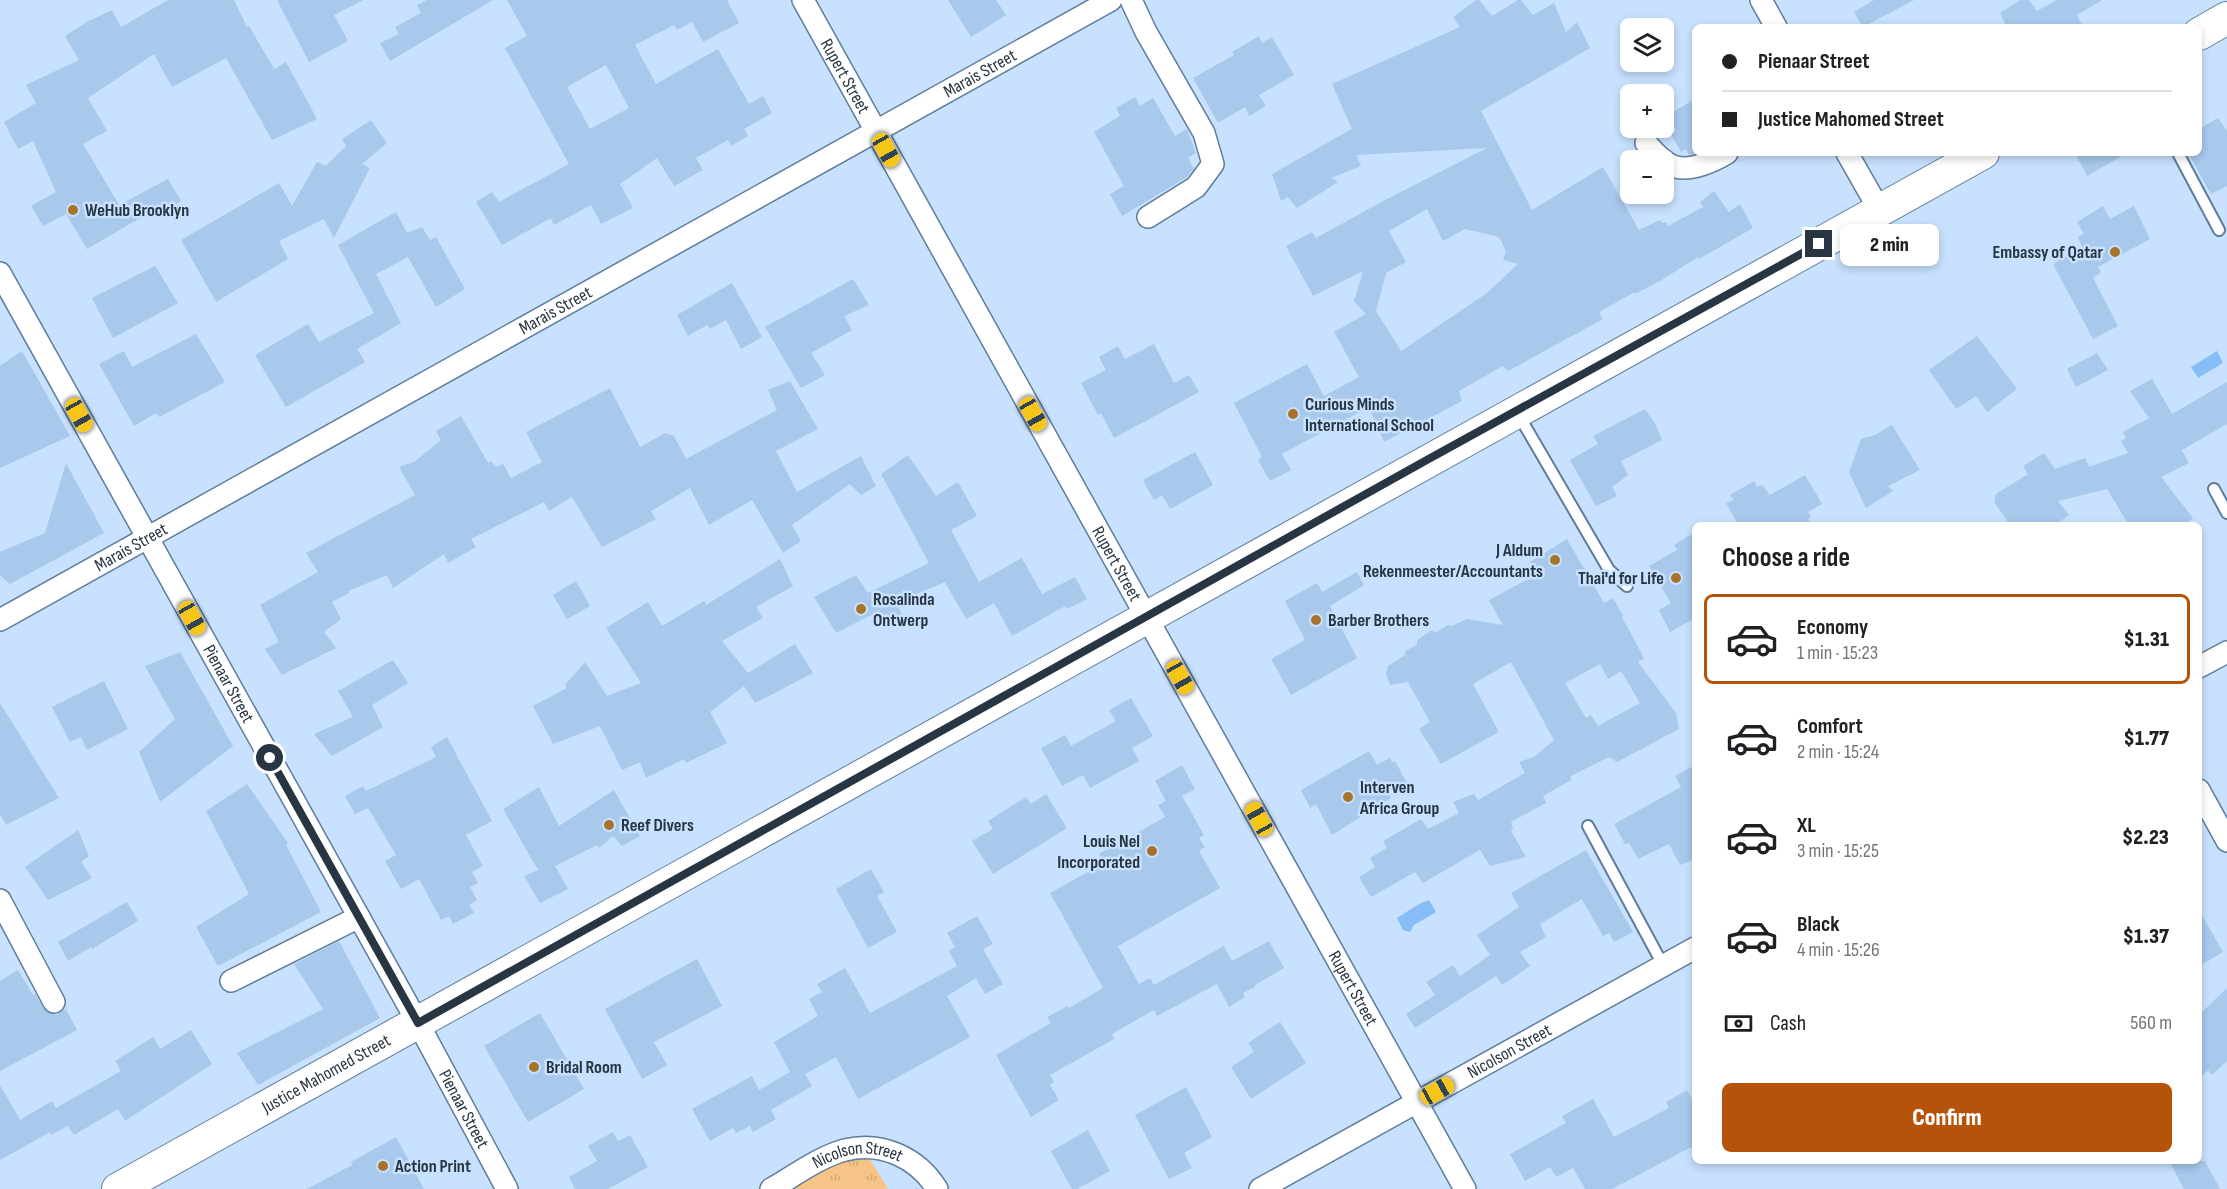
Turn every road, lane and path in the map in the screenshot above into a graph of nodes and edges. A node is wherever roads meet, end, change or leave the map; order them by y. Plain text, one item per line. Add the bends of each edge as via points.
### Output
1 (802, 0) edge
2 (1111, 0) edge
3 (1131, 0) edge
4 (1761, 0) edge
5 (2227, 18) edge
6 (1774, 24) edge
7 (2202, 32) edge
8 (875, 130) junction
9 (1646, 143) dead end
10 (1720, 156) edge
11 (1849, 156) edge
12 (1978, 156) edge
13 (2180, 156) edge
14 (1880, 211) junction
15 (1148, 217) dead end
16 (2219, 230) dead end
17 (0, 273) edge
18 (1516, 411) junction
19 (2214, 489) dead end
20 (2227, 513) edge
21 (147, 538) junction
22 (1627, 586) dead end
23 (1146, 617) junction
24 (0, 620) edge
25 (2227, 652) edge
26 (2202, 666) edge
27 (2202, 795) edge
28 (1588, 826) dead end
29 (2227, 841) edge
30 (0, 900) edge
31 (359, 917) junction
32 (1692, 950) edge
33 (1663, 966) junction
34 (231, 981) dead end
35 (54, 1002) dead end
36 (418, 1023) junction
37 (1417, 1102) junction
38 (118, 1189) edge
39 (507, 1189) edge
40 (771, 1189) edge
41 (937, 1189) edge
42 (1260, 1189) edge
43 (1465, 1189) edge

1 - 8 street, Rupert Street
2 - 8 street, Marais Street
3 - 15 street via 1204,133 1213,164 1196,187
4 - 6 street
5 - 7 main road
8 - 21 street, Marais Street
8 - 23 street, Rupert Street
9 - 10 street via 1660,158 1677,167 1697,166
11 - 14 street
12 - 14 main road, Justice Mahomed Street
13 - 16 lane
14 - 18 main road, Justice Mahomed Street
17 - 21 street, Pienaar Street
18 - 22 lane via 1609,570
18 - 23 main road, Justice Mahomed Street
19 - 20 lane
21 - 24 street, Marais Street
21 - 31 street, Pienaar Street
23 - 36 main road, Justice Mahomed Street
23 - 37 street, Rupert Street
25 - 26 street
27 - 29 street
28 - 33 lane
30 - 35 street
31 - 34 street
31 - 36 street, Pienaar Street
32 - 33 street, Nicolson Street
33 - 37 street, Nicolson Street
36 - 38 main road, Justice Mahomed Street
36 - 39 street, Pienaar Street
37 - 42 street, Nicolson Street
37 - 43 street, Rupert Street
40 - 41 street, Nicolson Street via 830,1156 869,1148 906,1157 926,1173

